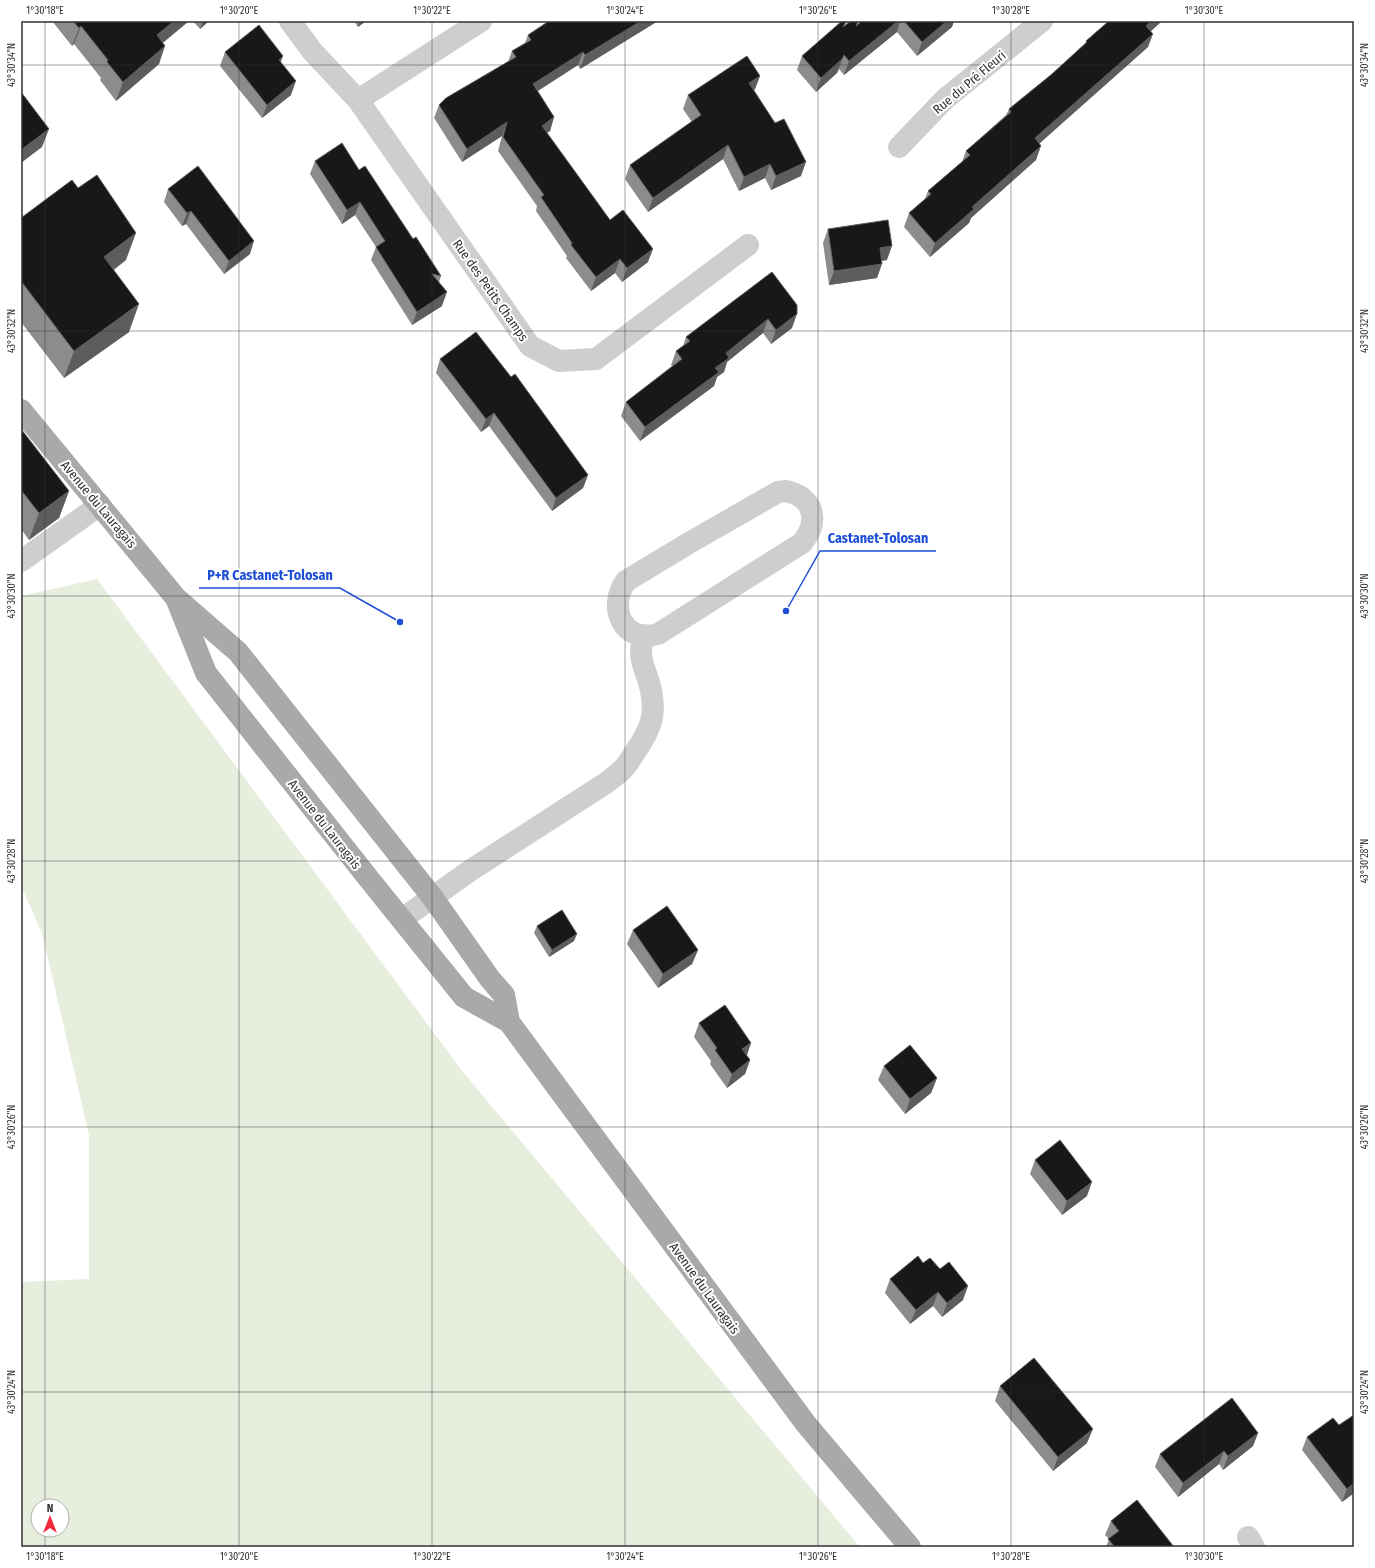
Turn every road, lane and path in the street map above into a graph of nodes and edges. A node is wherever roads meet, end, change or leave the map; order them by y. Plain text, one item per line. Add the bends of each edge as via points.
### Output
1 (290, 21) edge
2 (481, 21) edge
3 (1042, 21) edge
4 (358, 100) junction
5 (899, 147) dead end
6 (748, 245) dead end
7 (21, 410) edge
8 (100, 505) junction
9 (21, 561) edge
10 (176, 598) junction
11 (644, 635) junction
12 (433, 898) junction
13 (402, 919) junction
14 (509, 1022) junction
15 (910, 1547) edge

1 - 4 street, Rue des Petits Champs via 312,51
2 - 4 street
3 - 5 street, Rue du Pré Fleuri via 945,99
4 - 6 street, Rue des Petits Champs via 530,346 559,361 596,359
7 - 8 main road, Avenue du Lauragais
8 - 9 street
8 - 10 main road, Avenue du Lauragais
10 - 12 main road, Avenue du Lauragais via 238,652
10 - 13 main road, Avenue du Lauragais via 206,673
11 - 11 street via 658,634 802,543 811,528 812,513 809,504 804,498 792,493 778,492 626,581 618,597 619,616 631,631
11 - 12 street via 641,658 650,686 652,720 646,736 625,767
12 - 13 street
12 - 14 main road, Avenue du Lauragais via 504,995
13 - 14 main road, Avenue du Lauragais via 464,997
14 - 15 main road, Avenue du Lauragais via 806,1424

